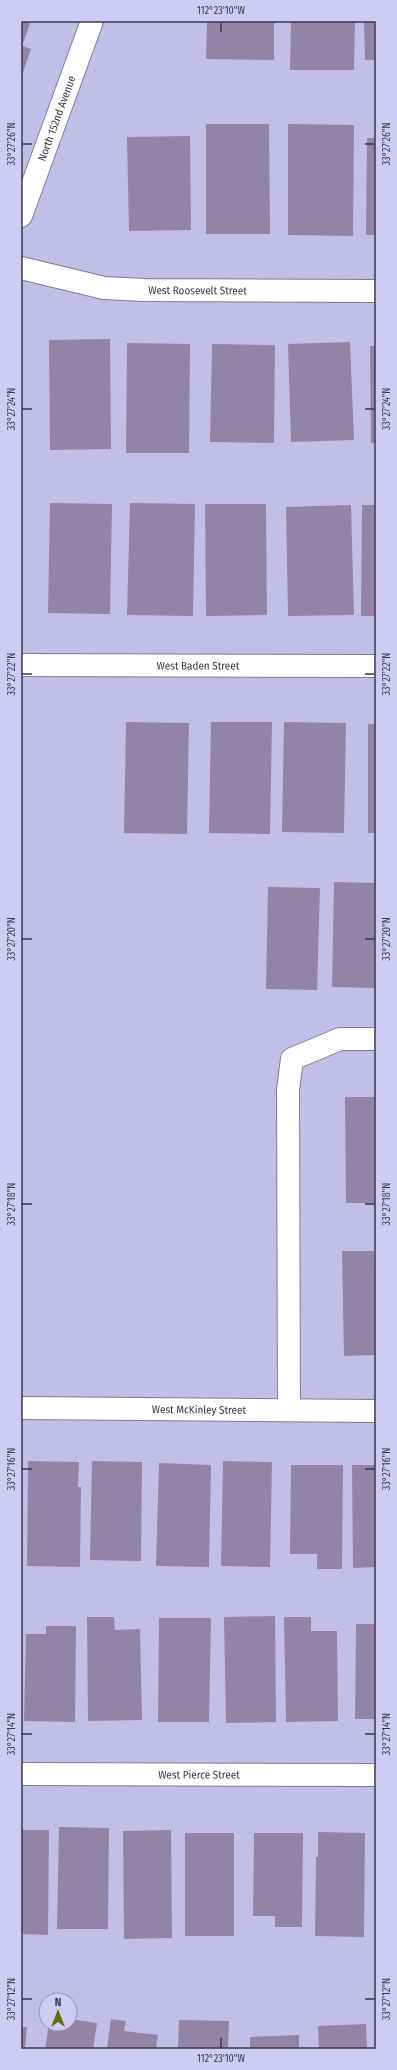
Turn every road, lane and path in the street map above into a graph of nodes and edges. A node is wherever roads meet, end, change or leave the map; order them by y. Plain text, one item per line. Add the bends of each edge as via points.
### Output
1 (92, 21) edge
2 (21, 216) edge
3 (21, 268) edge
4 (376, 291) edge
5 (21, 665) edge
6 (376, 666) edge
7 (376, 1039) edge
8 (21, 1408) edge
9 (289, 1410) junction
10 (376, 1411) edge
11 (21, 1774) edge
12 (376, 1775) edge

1 - 2 street, North 152nd Avenue
3 - 4 street, West Roosevelt Street via 104,288
5 - 6 street, West Baden Street
7 - 9 street via 340,1039 292,1059 288,1090
8 - 9 street, West McKinley Street
9 - 10 street, West McKinley Street
11 - 12 street, West Pierce Street

